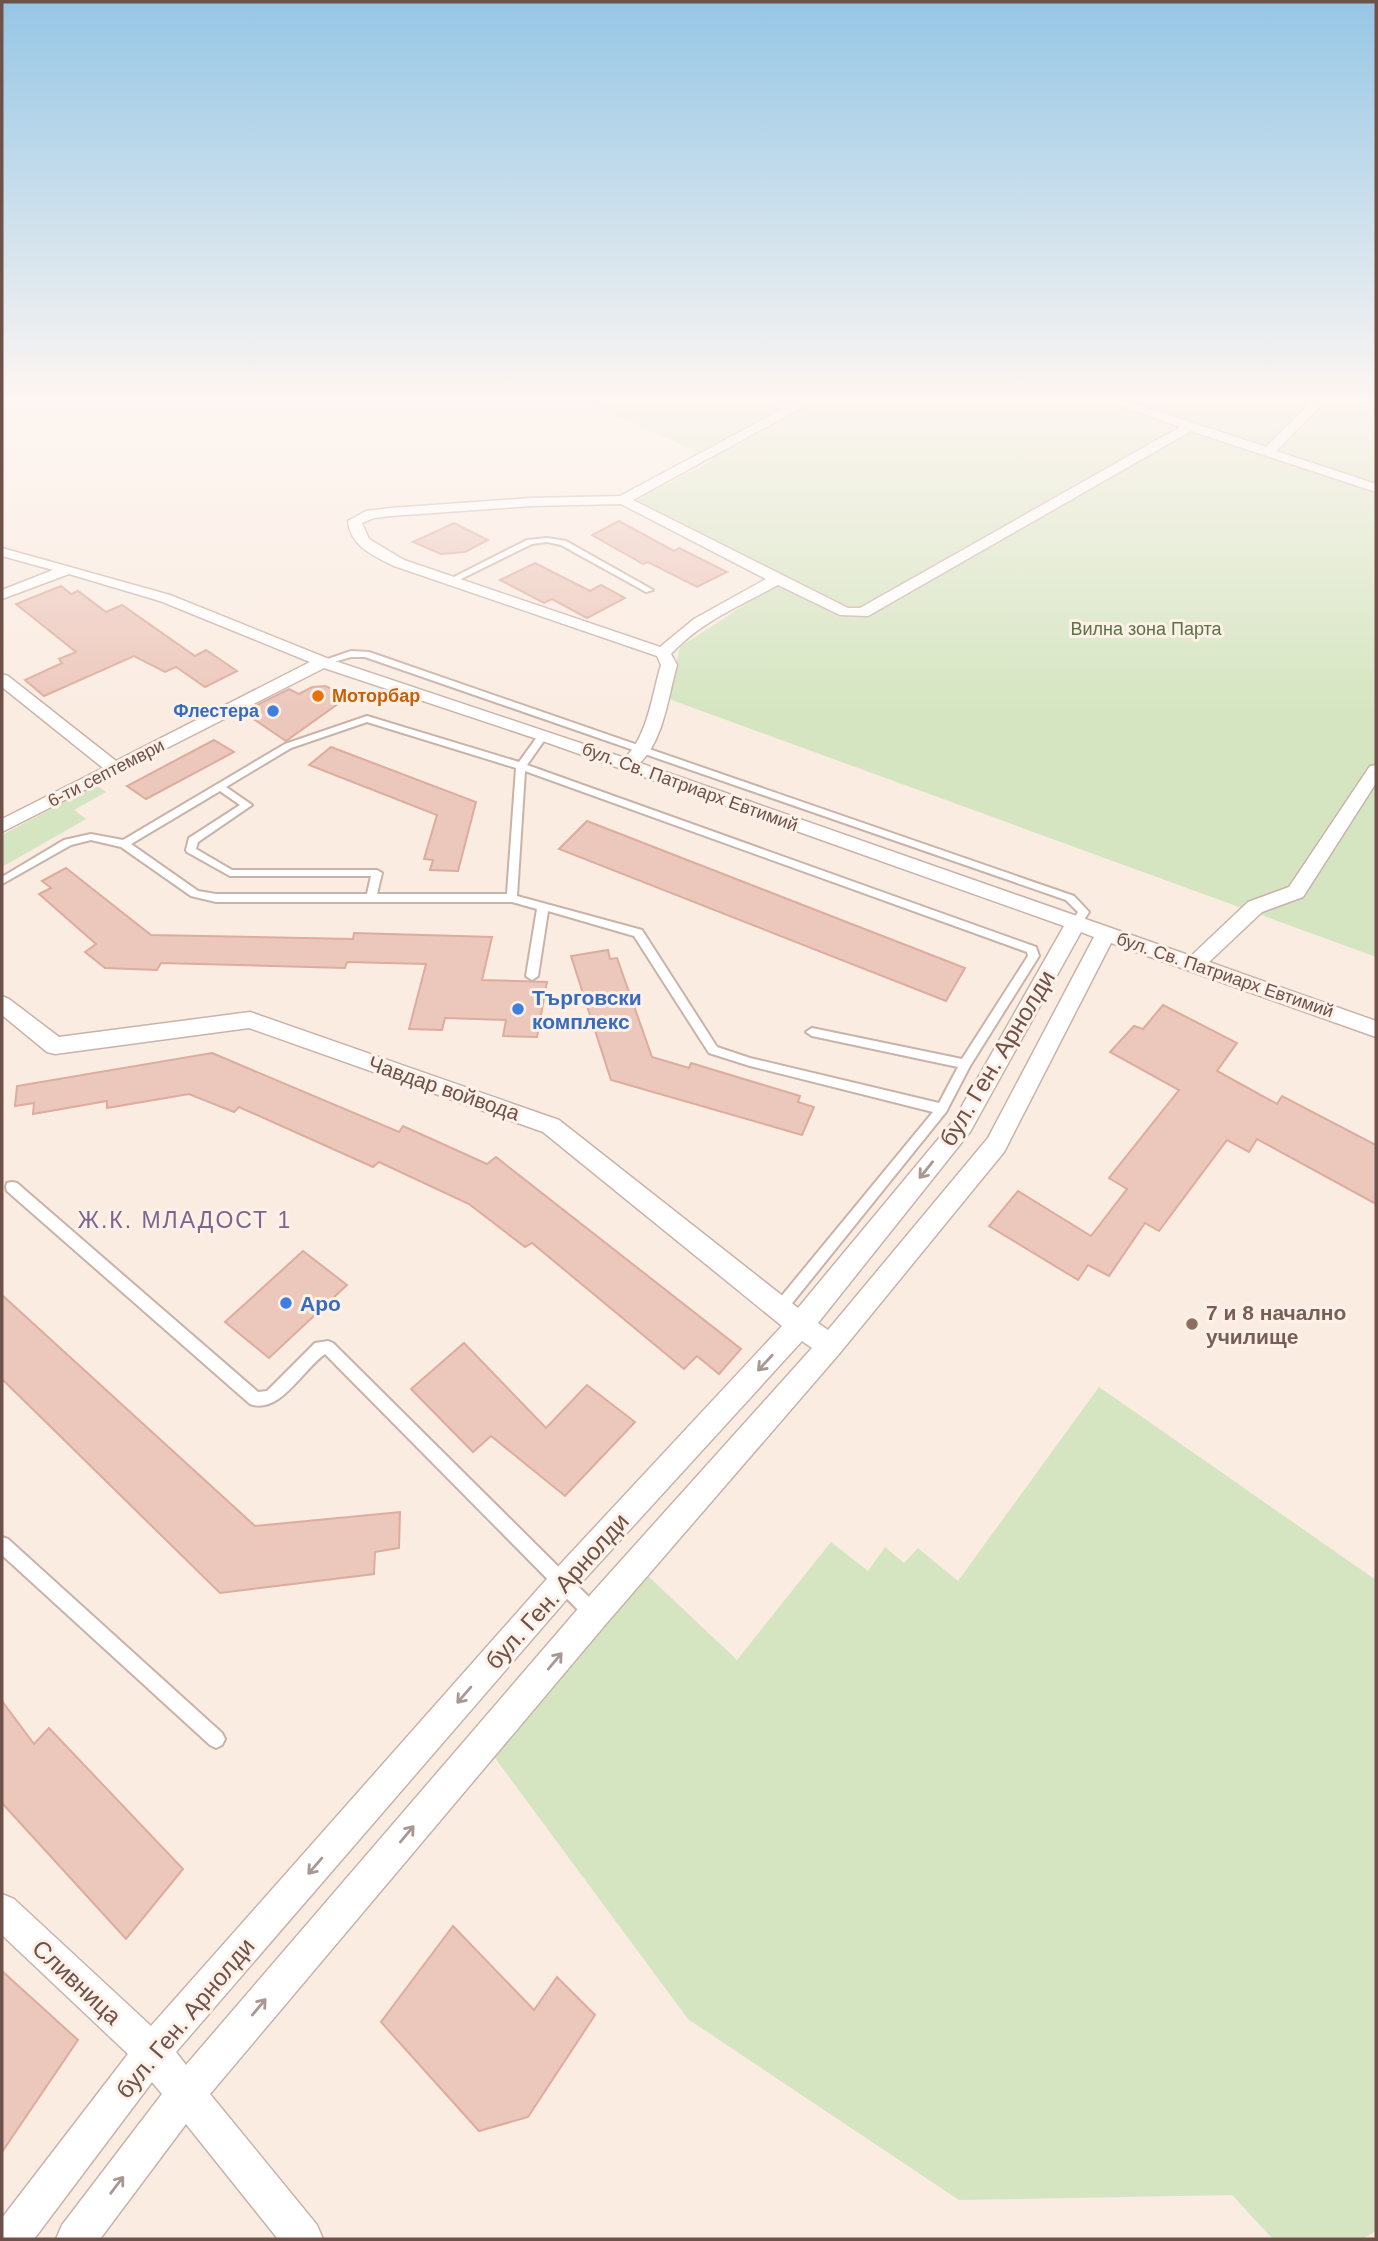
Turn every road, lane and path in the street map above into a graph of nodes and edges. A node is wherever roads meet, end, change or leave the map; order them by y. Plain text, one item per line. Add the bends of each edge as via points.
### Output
1 (509, 504) edge
2 (630, 504) edge
3 (1054, 504) edge
4 (2, 552) edge
5 (68, 569) junction
6 (775, 578) junction
7 (454, 579) junction
8 (649, 590) dead end
9 (2, 595) edge
10 (663, 653) junction
11 (323, 662) junction
12 (2, 679) edge
13 (543, 735) junction
14 (642, 751) junction
15 (628, 765) junction
16 (521, 766) junction
17 (114, 768) junction
18 (1376, 769) edge
19 (220, 787) junction
20 (2, 826) edge
21 (124, 844) junction
22 (2, 881) edge
23 (371, 898) junction
24 (512, 898) junction
25 (543, 907) junction
26 (1076, 923) junction
27 (1106, 934) junction
28 (1045, 956) junction
29 (1195, 964) junction
30 (532, 976) dead end
31 (2, 1004) edge
32 (1376, 1029) edge
33 (812, 1032) dead end
34 (965, 1064) junction
35 (942, 1109) junction
36 (12, 1186) dead end
37 (790, 1316) junction
38 (831, 1346) junction
39 (2, 1545) edge
40 (563, 1583) junction
41 (594, 1614) junction
42 (216, 1739) dead end
43 (2, 1911) edge
44 (152, 2052) junction
45 (185, 2094) junction
46 (10, 2239) edge
47 (76, 2239) edge
48 (303, 2239) edge

1 - 7 street via 371,514 355,522 360,538 380,554
2 - 6 street
3 - 6 street via 863,613 845,611
4 - 5 street, бул. Св. Патриарх Евтимий
5 - 9 street
5 - 11 street, бул. Св. Патриарх Евтимий via 165,598
6 - 10 street via 685,632
7 - 8 lane via 530,542 547,540 563,543
7 - 10 street
10 - 14 street via 669,665
11 - 13 street, бул. Св. Патриарх Евтимий
11 - 14 lane via 366,654
11 - 17 street, 6-ти септември
12 - 17 street
13 - 15 street, бул. Св. Патриарх Евтимий
13 - 16 lane
14 - 15 street
14 - 26 lane via 1070,898 1084,912
15 - 26 street, бул. Св. Патриарх Евтимий
16 - 19 lane via 367,719 288,746
16 - 24 lane
16 - 28 lane
17 - 20 street, 6-ти септември
18 - 29 street via 1296,892 1255,907
19 - 21 lane
19 - 23 lane via 247,805 193,839 191,850 230,873 377,873
21 - 22 lane via 92,837 68,842
21 - 23 lane via 195,894 216,898
23 - 24 lane
24 - 25 lane
25 - 30 lane
25 - 35 lane via 638,933 713,1050
26 - 27 street, бул. Св. Патриарх Евтимий
26 - 28 street, бул. Ген. Арнолди
27 - 29 street, бул. Св. Патриарх Евтимий
27 - 38 street, бул. Ген. Арнолди via 996,1146
28 - 34 lane
28 -> 37 street, бул. Ген. Арнолди via 962,1126
29 - 32 street, бул. Св. Патриарх Евтимий
31 - 37 street, Чавдар войвода via 55,1046 250,1020 551,1126
33 - 34 lane
34 - 35 lane
35 - 37 lane
36 - 40 lane via 255,1399 270,1398 320,1348 327,1347
37 - 38 street, Чавдар войвода
37 -> 40 street, бул. Ген. Арнолди
38 - 41 street, бул. Ген. Арнолди
39 - 42 lane
40 - 41 lane
40 -> 44 street, бул. Ген. Арнолди
45 -> 41 street, бул. Ген. Арнолди
43 - 44 street, Сливница
44 - 45 street, Сливница
44 - 46 street, бул. Ген. Арнолди
47 -> 45 street, бул. Ген. Арнолди
45 - 48 street, Сливница

